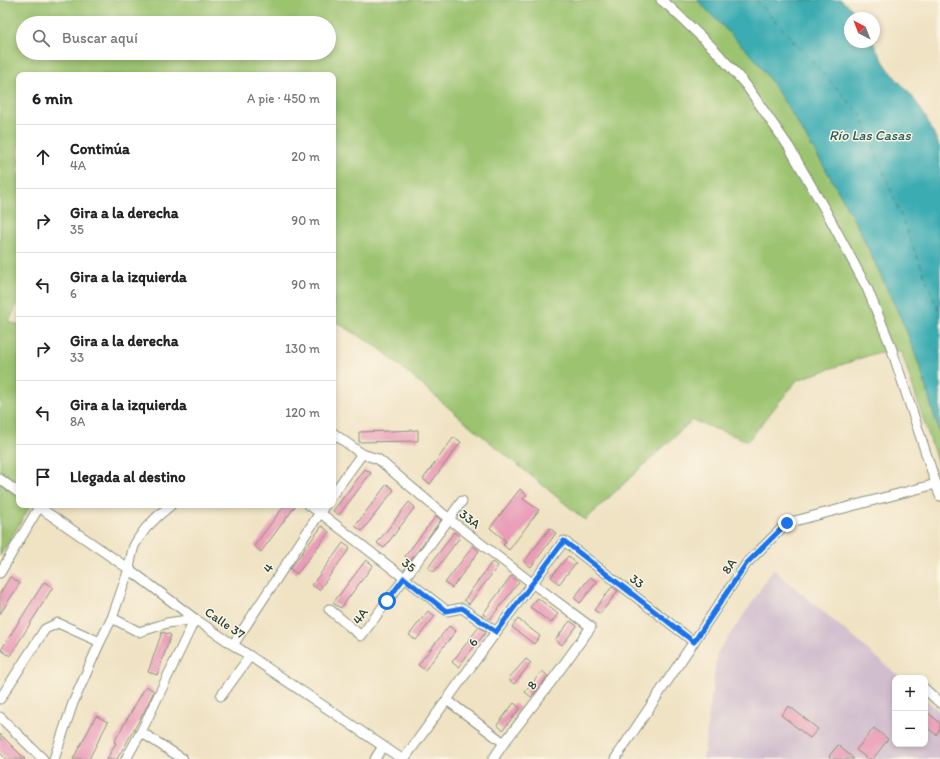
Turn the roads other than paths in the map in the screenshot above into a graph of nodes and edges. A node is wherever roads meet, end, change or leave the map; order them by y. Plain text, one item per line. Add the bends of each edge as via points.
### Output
1 (661, 0) edge
2 (336, 435) edge
3 (362, 454) junction
4 (0, 479) edge
5 (936, 484) junction
6 (336, 490) edge
7 (16, 491) edge
8 (940, 496) edge
9 (462, 501) dead end
10 (37, 508) edge
11 (41, 508) edge
12 (167, 508) edge
13 (322, 509) edge
14 (450, 519) junction
15 (564, 541) joint
16 (130, 569) junction
17 (0, 573) edge
18 (404, 578) junction
19 (532, 583) junction
20 (329, 609) dead end
21 (112, 618) junction
22 (195, 619) junction
23 (591, 627) joint
24 (496, 632) junction
25 (100, 642) junction
26 (694, 642) junction
27 (233, 645) junction
28 (250, 656) junction
29 (928, 692) edge
30 (221, 696) dead end
31 (0, 699) edge
32 (446, 700) junction
33 (940, 703) edge
34 (0, 717) edge
35 (141, 732) junction
36 (504, 743) junction
37 (383, 746) junction
38 (43, 759) edge
39 (54, 759) edge
40 (126, 759) edge
41 (184, 759) edge
42 (375, 759) edge
43 (403, 759) edge
44 (493, 759) edge
45 (615, 759) edge

1 - 5 street via 714,49 746,85 789,147 828,215 867,288 890,344
2 - 3 street, 33A
3 - 6 street
3 - 14 street, 33A via 378,459
4 - 7 street
5 - 8 street
5 - 26 street, 8A via 787,523 746,564
9 - 14 street, 4A
10 - 17 street
11 - 16 street, Calle 37
12 - 16 street via 142,533 132,553
13 - 18 street, 35
13 - 27 street, 4
14 - 18 street, 4A
14 - 19 street, 33A
15 - 19 street, 6
15 - 26 street, 33
16 - 21 street
16 - 22 street, Calle 37
18 - 20 street, 4A via 361,636
18 - 24 street, 35 via 446,611 462,608
19 - 23 street, 33A
19 - 24 street, 6
21 - 22 street via 139,632 166,623
21 - 25 street
22 - 27 street, Calle 37
22 - 35 street
23 - 36 street, 8
24 - 32 street, 6
25 - 31 street via 58,624 45,629
25 - 39 street via 73,703
26 - 45 street, 8A
27 - 28 street, Calle 37
28 - 30 street
28 - 37 street, Calle 37
29 - 33 street
32 - 36 street
32 - 43 street, 6
34 - 38 street
35 - 40 street
35 - 41 street
36 - 44 street, 8
37 - 42 street
37 - 43 street, Calle 37

